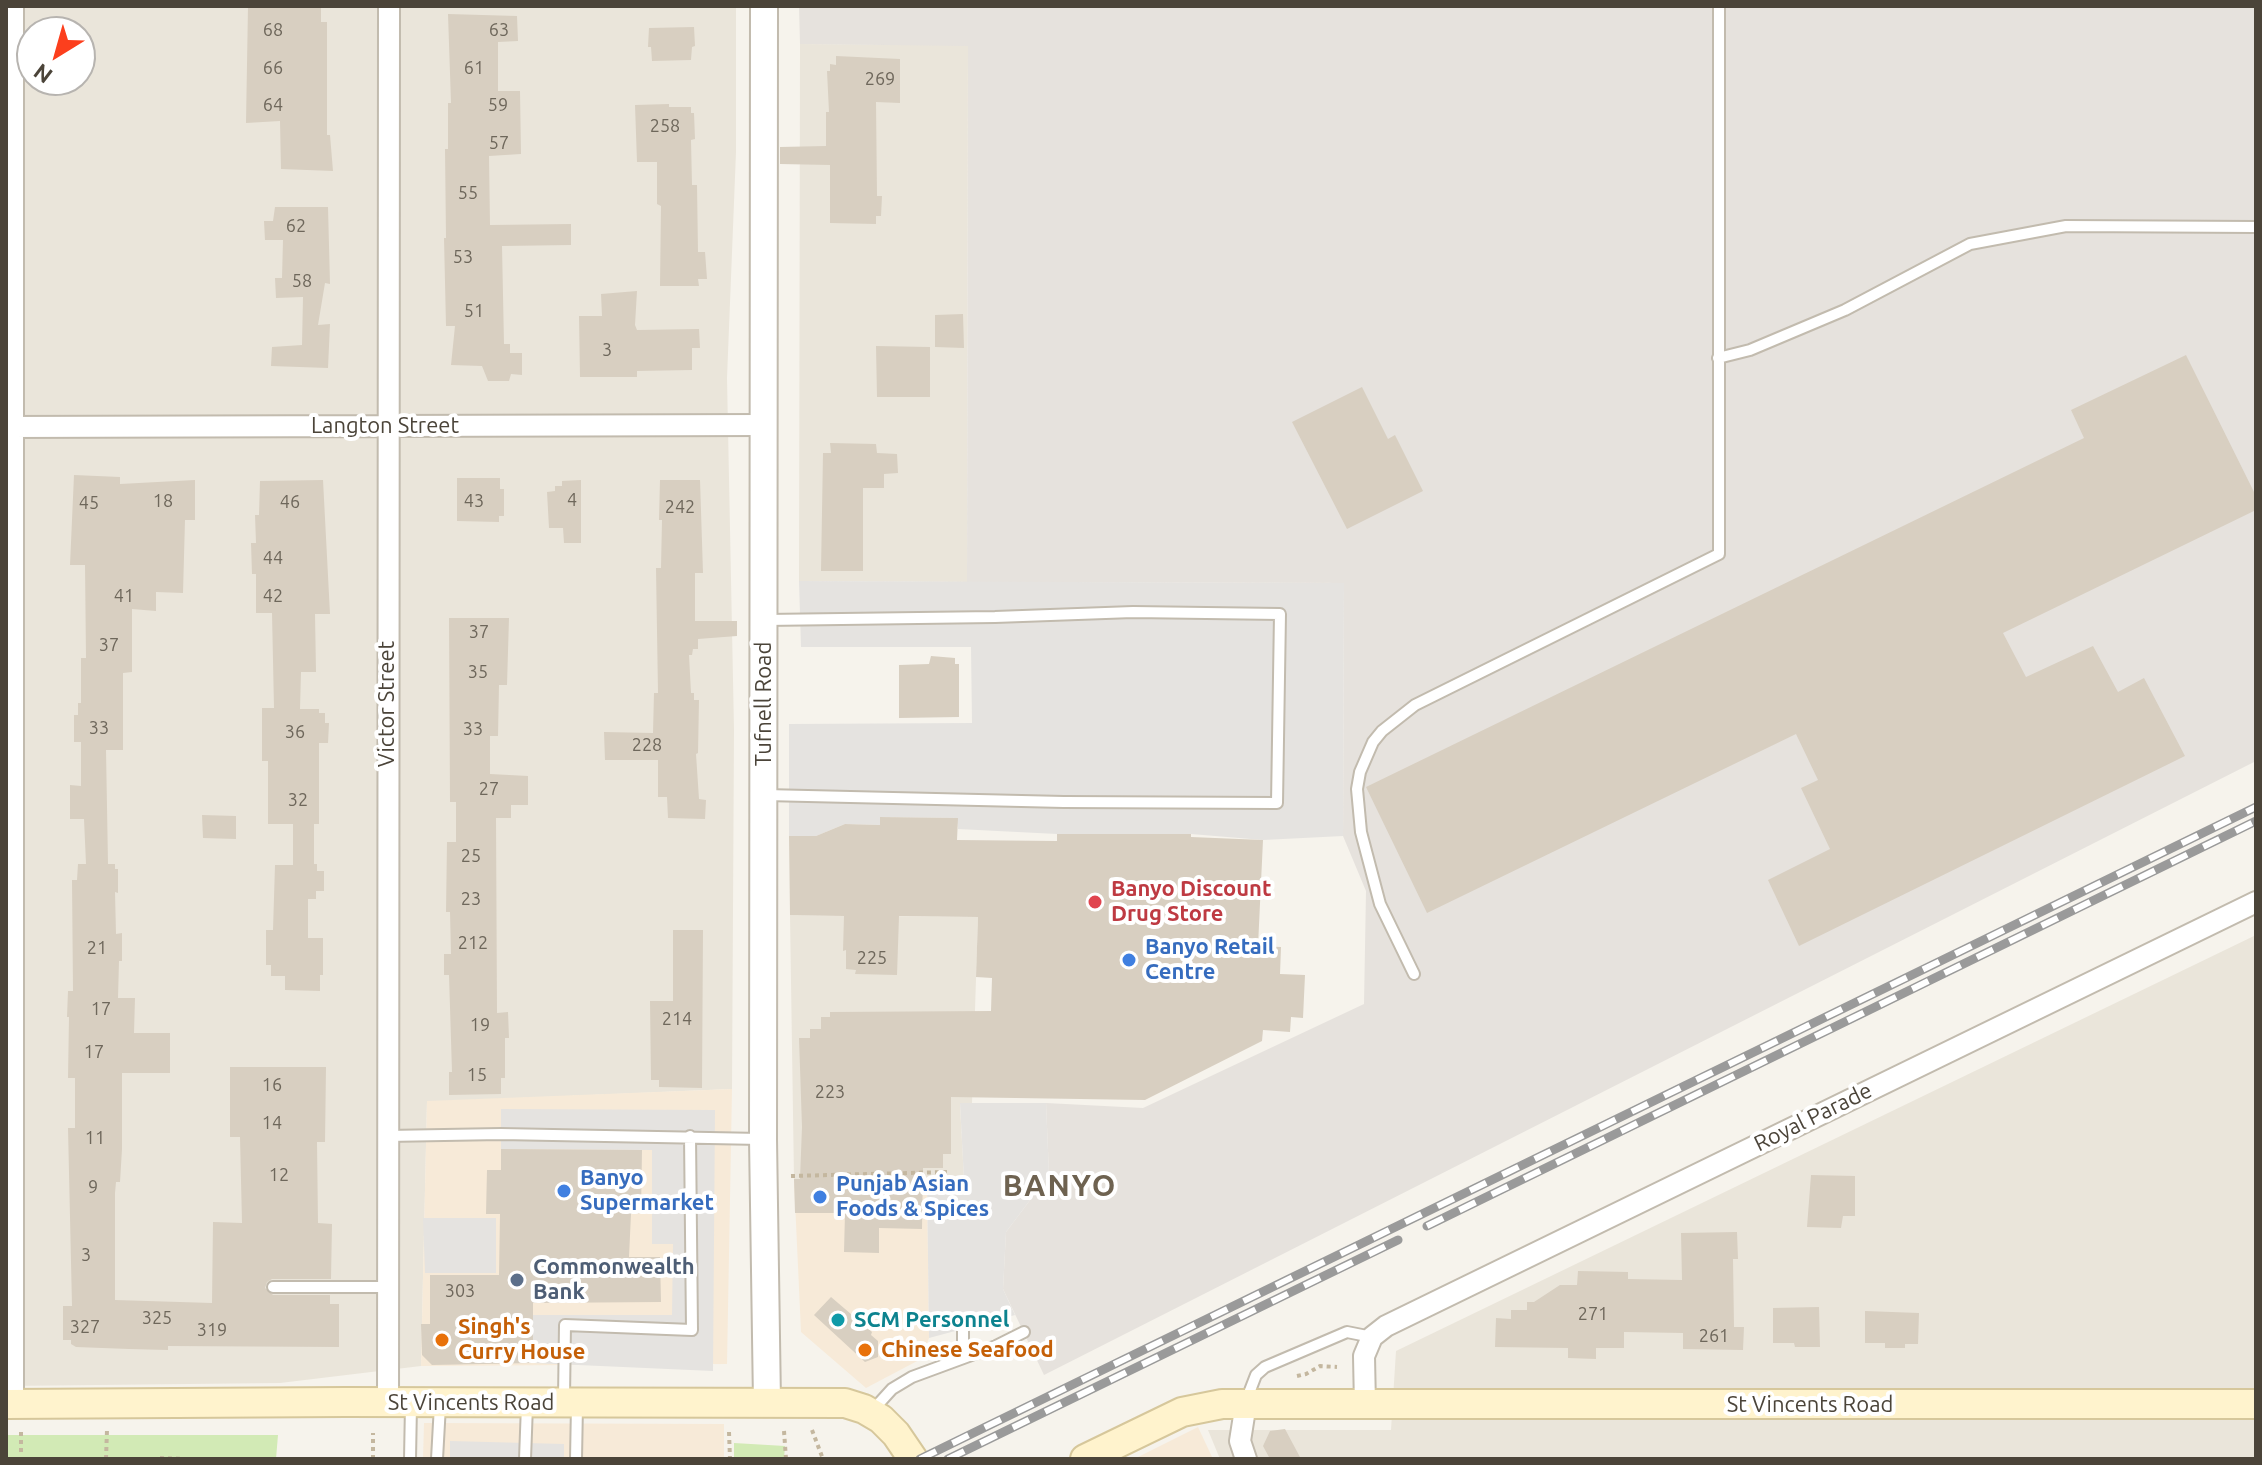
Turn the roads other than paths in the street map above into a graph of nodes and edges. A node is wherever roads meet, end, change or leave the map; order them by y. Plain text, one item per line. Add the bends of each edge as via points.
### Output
1 (13, 6) edge
2 (389, 6) edge
3 (764, 6) edge
4 (1719, 6) edge
5 (2256, 227) edge
6 (1718, 358) junction
7 (764, 425) junction
8 (9, 427) edge
9 (387, 427) junction
10 (763, 620) junction
11 (764, 795) junction
12 (2256, 902) edge
13 (1414, 974) dead end
14 (387, 1136) junction
15 (690, 1136) junction
16 (763, 1139) junction
17 (273, 1287) dead end
18 (388, 1287) junction
19 (963, 1331) dead end
20 (1024, 1332) dead end
21 (1372, 1337) junction
22 (963, 1358) junction
23 (399, 1402) junction
24 (767, 1402) junction
25 (441, 1403) junction
26 (527, 1403) junction
27 (570, 1403) junction
28 (1246, 1403) junction
29 (10, 1404) edge
30 (2256, 1404) edge
31 (1365, 1406) junction
32 (871, 1412) junction
33 (410, 1459) edge
34 (437, 1459) edge
35 (525, 1459) edge
36 (576, 1459) edge
37 (913, 1459) edge
38 (1085, 1459) edge
39 (1246, 1459) edge

1 - 8 street
2 - 9 street, Victor Street
3 - 7 street, Tufnell Road
4 - 6 lane
5 - 6 lane via 2066,226 1970,244 1845,310
6 - 13 lane via 1719,554 1415,705 1382,731 1366,755 1357,789 1366,858 1388,924
7 - 9 street, Langton Street
7 - 10 street, Tufnell Road
8 - 9 street, Langton Street
8 - 29 street
9 - 14 street, Victor Street
10 - 11 street, Tufnell Road
10 - 11 lane via 1280,614 1277,803
11 - 16 street, Tufnell Road
12 - 21 street, Royal Parade
14 - 15 lane
14 - 18 street, Victor Street
15 - 16 lane
15 - 27 lane via 692,1330 565,1325
16 - 24 street, Tufnell Road
17 - 18 lane
18 - 23 street, Victor Street
19 - 22 lane
20 - 22 lane
21 - 28 lane via 1347,1332 1265,1367 1256,1375
21 - 31 street via 1364,1356
22 - 32 lane via 905,1380
23 - 25 main road, St Vincents Road
23 - 29 main road, St Vincents Road
23 - 33 lane
24 - 27 main road, St Vincents Road
24 - 32 main road, St Vincents Road via 845,1403
25 - 26 main road, St Vincents Road
25 - 34 lane
26 - 27 main road, St Vincents Road
26 - 35 lane
27 - 36 lane
28 - 31 main road
28 - 38 main road via 1182,1412
28 - 39 street via 1240,1441
30 - 31 main road, St Vincents Road
32 - 37 main road

